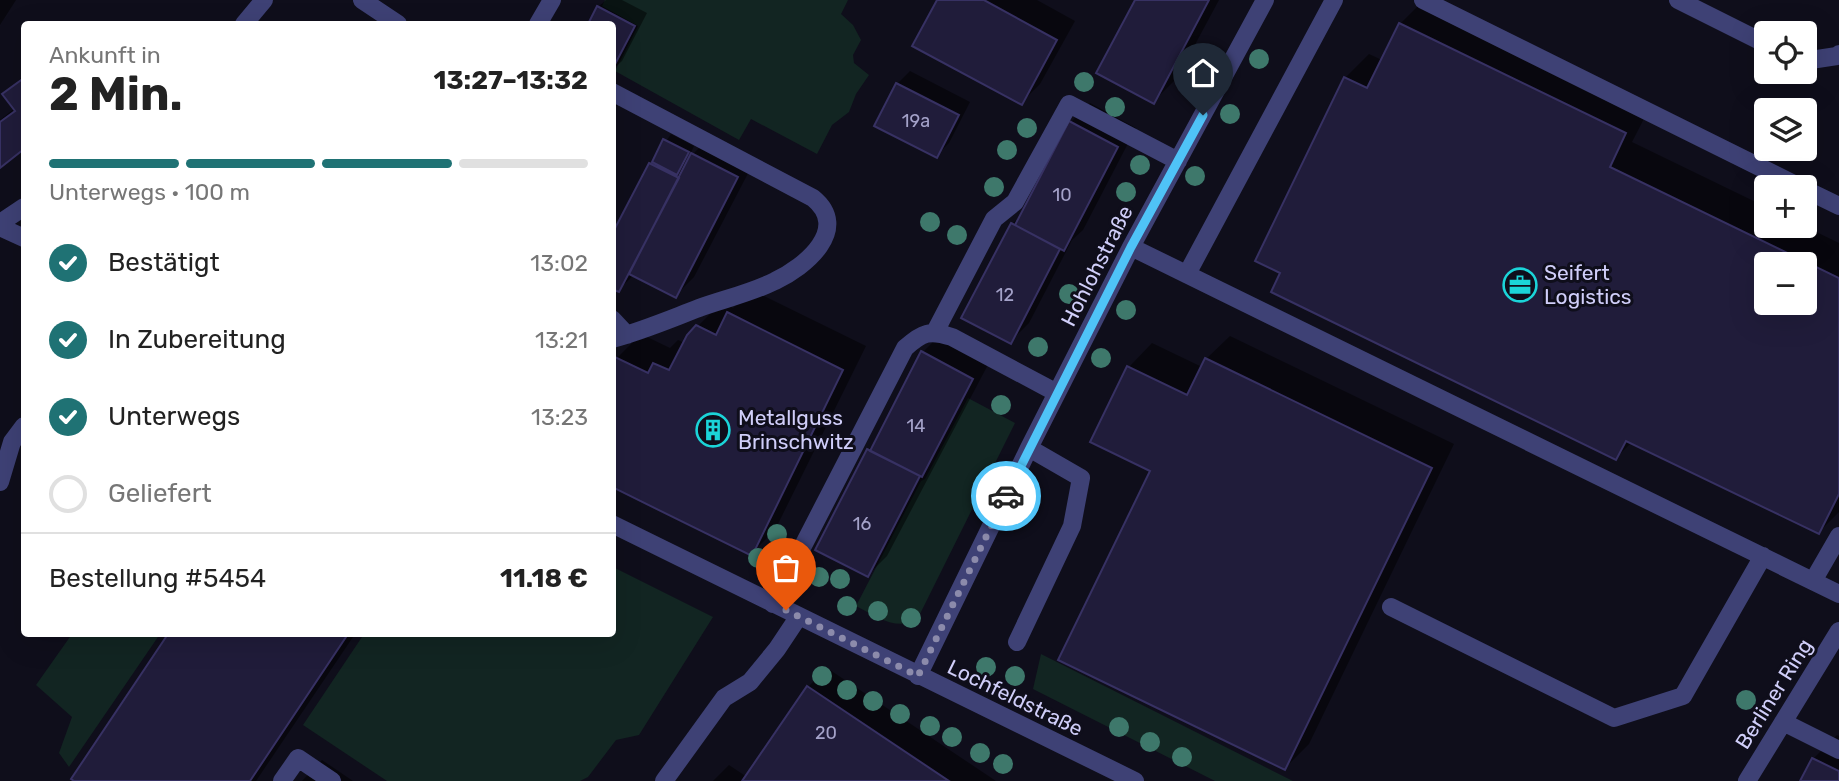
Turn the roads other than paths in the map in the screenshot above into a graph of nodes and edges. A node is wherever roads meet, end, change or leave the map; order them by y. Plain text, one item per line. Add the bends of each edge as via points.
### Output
1 (264, 0) edge
2 (362, 0) edge
3 (552, 0) edge
4 (1265, 0) edge
5 (1334, 0) edge
6 (1423, 0) edge
7 (1678, 0) edge
8 (246, 21) edge
9 (394, 21) edge
10 (540, 21) edge
11 (1754, 38) edge
12 (1839, 54) edge
13 (1817, 59) edge
14 (616, 94) edge
15 (1178, 161) junction
16 (1776, 175) edge
17 (1817, 195) edge
18 (1839, 206) edge
19 (21, 209) edge
20 (0, 225) edge
21 (21, 236) edge
22 (1131, 247) junction
23 (1186, 274) junction
24 (935, 332) junction
25 (620, 337) edge
26 (1057, 393) junction
27 (21, 430) edge
28 (1029, 448) junction
29 (0, 482) edge
30 (616, 526) edge
31 (1839, 536) edge
32 (1763, 556) junction
33 (1813, 581) junction
34 (1839, 594) edge
35 (773, 604) junction
36 (1391, 607) dead end
37 (799, 617) junction
38 (1839, 631) edge
39 (1017, 642) dead end
40 (918, 676) junction
41 (1783, 722) junction
42 (1839, 750) edge
43 (282, 781) edge
44 (332, 781) edge
45 (664, 781) edge
46 (1135, 781) edge
47 (1747, 781) edge

1 - 8 street
2 - 9 street
3 - 10 street
4 - 15 street, Hohlohstraße
5 - 23 street
6 - 16 street
7 - 11 street
12 - 13 street
14 - 25 street via 813,198 829,218 820,245 775,281
15 - 22 street, Hohlohstraße
15 - 24 street via 1069,104 1015,202 993,219
17 - 18 street
19 - 20 street
20 - 21 street
22 - 23 street
22 - 26 street, Hohlohstraße
23 - 32 street
24 - 26 street
24 - 35 street via 920,335 905,348
26 - 28 street, Hohlohstraße
27 - 29 street via 12,442
28 - 39 street via 1082,478 1072,526
28 - 40 street, Hohlohstraße
30 - 35 street, Lochfeldstraße
31 - 33 street
32 - 33 street
32 - 36 street via 1683,696 1614,718
33 - 34 street
35 - 37 street, Lochfeldstraße
37 - 40 street, Lochfeldstraße
37 - 45 street via 750,682 724,698
38 - 41 street, Berliner Ring
40 - 46 street, Lochfeldstraße
41 - 42 street
41 - 47 street, Berliner Ring
43 - 44 street via 298,758

